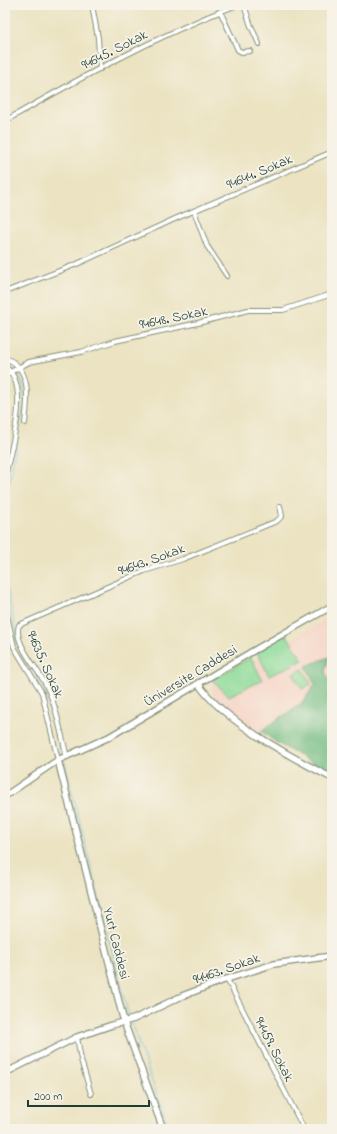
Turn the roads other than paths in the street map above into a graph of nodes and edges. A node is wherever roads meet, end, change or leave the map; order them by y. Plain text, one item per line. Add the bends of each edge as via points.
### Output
1 (92, 5) edge
2 (237, 5) edge
3 (244, 5) edge
4 (220, 11) junction
5 (260, 44) dead end
6 (250, 51) dead end
7 (100, 69) junction
8 (5, 121) edge
9 (332, 152) edge
10 (194, 211) junction
11 (227, 276) dead end
12 (5, 292) edge
13 (332, 294) edge
14 (5, 358) edge
15 (19, 366) junction
16 (5, 368) edge
17 (11, 372) junction
18 (5, 375) edge
19 (25, 423) dead end
20 (7, 454) edge
21 (5, 477) edge
22 (280, 506) dead end
23 (332, 606) edge
24 (5, 607) edge
25 (18, 627) joint
26 (7, 630) edge
27 (198, 683) junction
28 (67, 757) junction
29 (58, 760) junction
30 (332, 778) edge
31 (5, 796) edge
32 (332, 956) edge
33 (227, 979) junction
34 (124, 1022) junction
35 (77, 1037) junction
36 (5, 1073) edge
37 (91, 1094) dead end
38 (163, 1129) edge
39 (304, 1129) edge

1 - 7 street
2 - 4 street, 94645. Sokak
3 - 5 street
4 - 6 street via 238,50
4 - 7 street, 94645. Sokak via 168,33
7 - 8 street, 94645. Sokak
9 - 10 street, 94644. Sokak
10 - 11 street via 207,246
10 - 12 street, 94644. Sokak
13 - 15 street, 94648. Sokak via 282,310 248,310
14 - 15 street
15 - 17 street
15 - 19 street via 27,391
16 - 17 street
17 - 18 street
17 - 20 street via 18,387 19,400
20 - 21 street
22 - 25 street, 94643. Sokak via 282,516 277,521 128,578
23 - 27 street, Üniversite Caddesi
24 - 26 street, 94635. Sokak
25 - 28 street, 94635. Sokak via 19,638 25,652 48,688
26 - 29 street, 94635. Sokak via 18,657 42,693
27 - 28 street, Üniversite Caddesi via 109,737
27 - 30 street via 210,700 222,710 290,755
28 - 29 street, Üniversite Caddesi
29 - 31 street, Üniversite Caddesi
29 - 34 street, Yurt Caddesi
32 - 33 street, 94463. Sokak via 274,964
33 - 34 street, 94463. Sokak
33 - 39 street, 94459. Sokak
34 - 35 street, 94463. Sokak
34 - 38 street, Yurt Caddesi
35 - 36 street, 94463. Sokak
35 - 37 street

